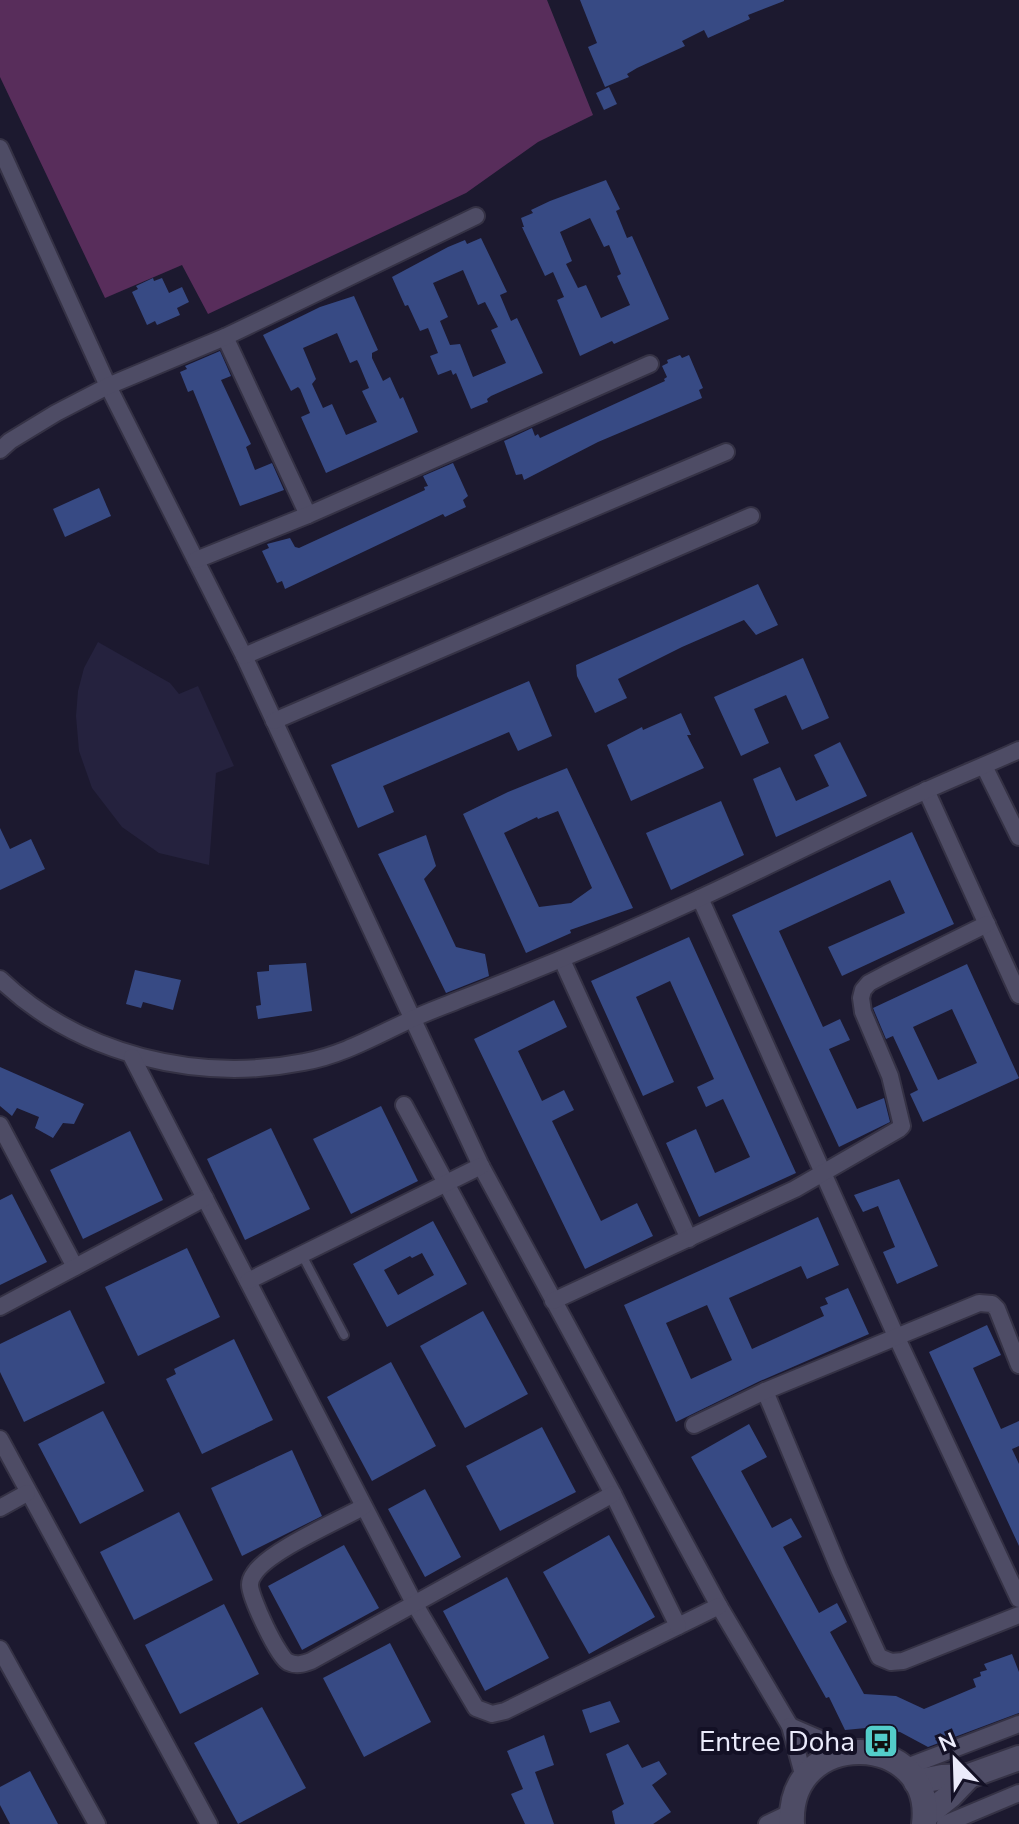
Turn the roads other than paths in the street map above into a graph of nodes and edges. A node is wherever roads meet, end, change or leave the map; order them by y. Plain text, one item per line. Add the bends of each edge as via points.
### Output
1 (0, 148) edge
2 (476, 216) dead end
3 (225, 337) junction
4 (650, 364) dead end
5 (108, 386) junction
6 (0, 450) edge
7 (726, 452) dead end
8 (308, 515) junction
9 (751, 516) dead end
10 (196, 560) junction
11 (244, 656) junction
12 (274, 721) junction
13 (1019, 750) edge
14 (984, 766) junction
15 (926, 790) junction
16 (1019, 837) edge
17 (700, 898) junction
18 (987, 924) junction
19 (562, 960) junction
20 (0, 979) edge
21 (1019, 995) edge
22 (413, 1018) junction
23 (132, 1057) junction
24 (404, 1105) dead end
25 (0, 1125) edge
26 (481, 1166) junction
27 (823, 1171) junction
28 (446, 1182) junction
29 (205, 1198) junction
30 (689, 1239) junction
31 (302, 1254) junction
32 (75, 1267) junction
33 (248, 1281) junction
34 (553, 1301) junction
35 (0, 1307) edge
36 (344, 1335) dead end
37 (896, 1336) junction
38 (1019, 1365) edge
39 (765, 1391) junction
40 (694, 1425) dead end
41 (0, 1439) edge
42 (27, 1493) junction
43 (613, 1494) junction
44 (363, 1507) junction
45 (0, 1508) edge
46 (1019, 1599) edge
47 (414, 1603) junction
48 (719, 1606) junction
49 (1019, 1615) edge
50 (678, 1626) junction
51 (0, 1649) edge
52 (1019, 1724) edge
53 (790, 1726) junction
54 (848, 1751) junction
55 (1019, 1758) edge
56 (910, 1775) junction
57 (969, 1776) junction
58 (804, 1778) junction
59 (1019, 1793) edge
60 (792, 1820) edge
61 (932, 1821) edge
62 (97, 1824) edge
63 (209, 1824) edge
64 (767, 1824) edge

1 - 5 street
2 - 3 street
3 - 5 street
3 - 8 street
4 - 8 street
5 - 6 street
5 - 10 street
7 - 11 street
8 - 10 street
9 - 12 street
10 - 11 street
11 - 12 street
12 - 22 street
13 - 14 street
14 - 15 street
14 - 16 street
15 - 17 street
15 - 18 street
17 - 19 street
17 - 27 street
18 - 21 street
18 - 27 street via 863,990 863,1012 890,1076 902,1126
19 - 22 street
19 - 30 street
20 - 23 street via 63,1024
22 - 23 street via 341,1053 302,1063 187,1066
22 - 26 street
23 - 29 street
24 - 28 street
25 - 32 street
26 - 28 street
26 - 34 street
27 - 30 street
27 - 37 street
28 - 31 street
28 - 43 street
29 - 32 street
29 - 33 street
30 - 34 street
31 - 33 street
31 - 36 lane
32 - 35 street
33 - 44 street
34 - 48 street
37 - 38 street via 972,1305 992,1304
37 - 39 street
37 - 46 street
39 - 40 street
39 - 49 street via 879,1657 903,1661
41 - 42 street
42 - 45 street
42 - 63 street
43 - 47 street
43 - 50 street
44 - 47 street
44 - 47 street via 277,1554 251,1578 251,1592 282,1658 303,1664
47 - 50 street via 470,1700 492,1714
48 - 50 street
48 - 53 street
51 - 62 street
52 - 56 street
53 - 54 street
53 - 58 street
54 - 56 main road via 888,1757
54 - 58 main road via 817,1765
55 - 57 main road
56 - 57 main road
56 - 61 main road
57 - 61 main road
58 - 60 main road
59 - 61 street
60 - 64 street

